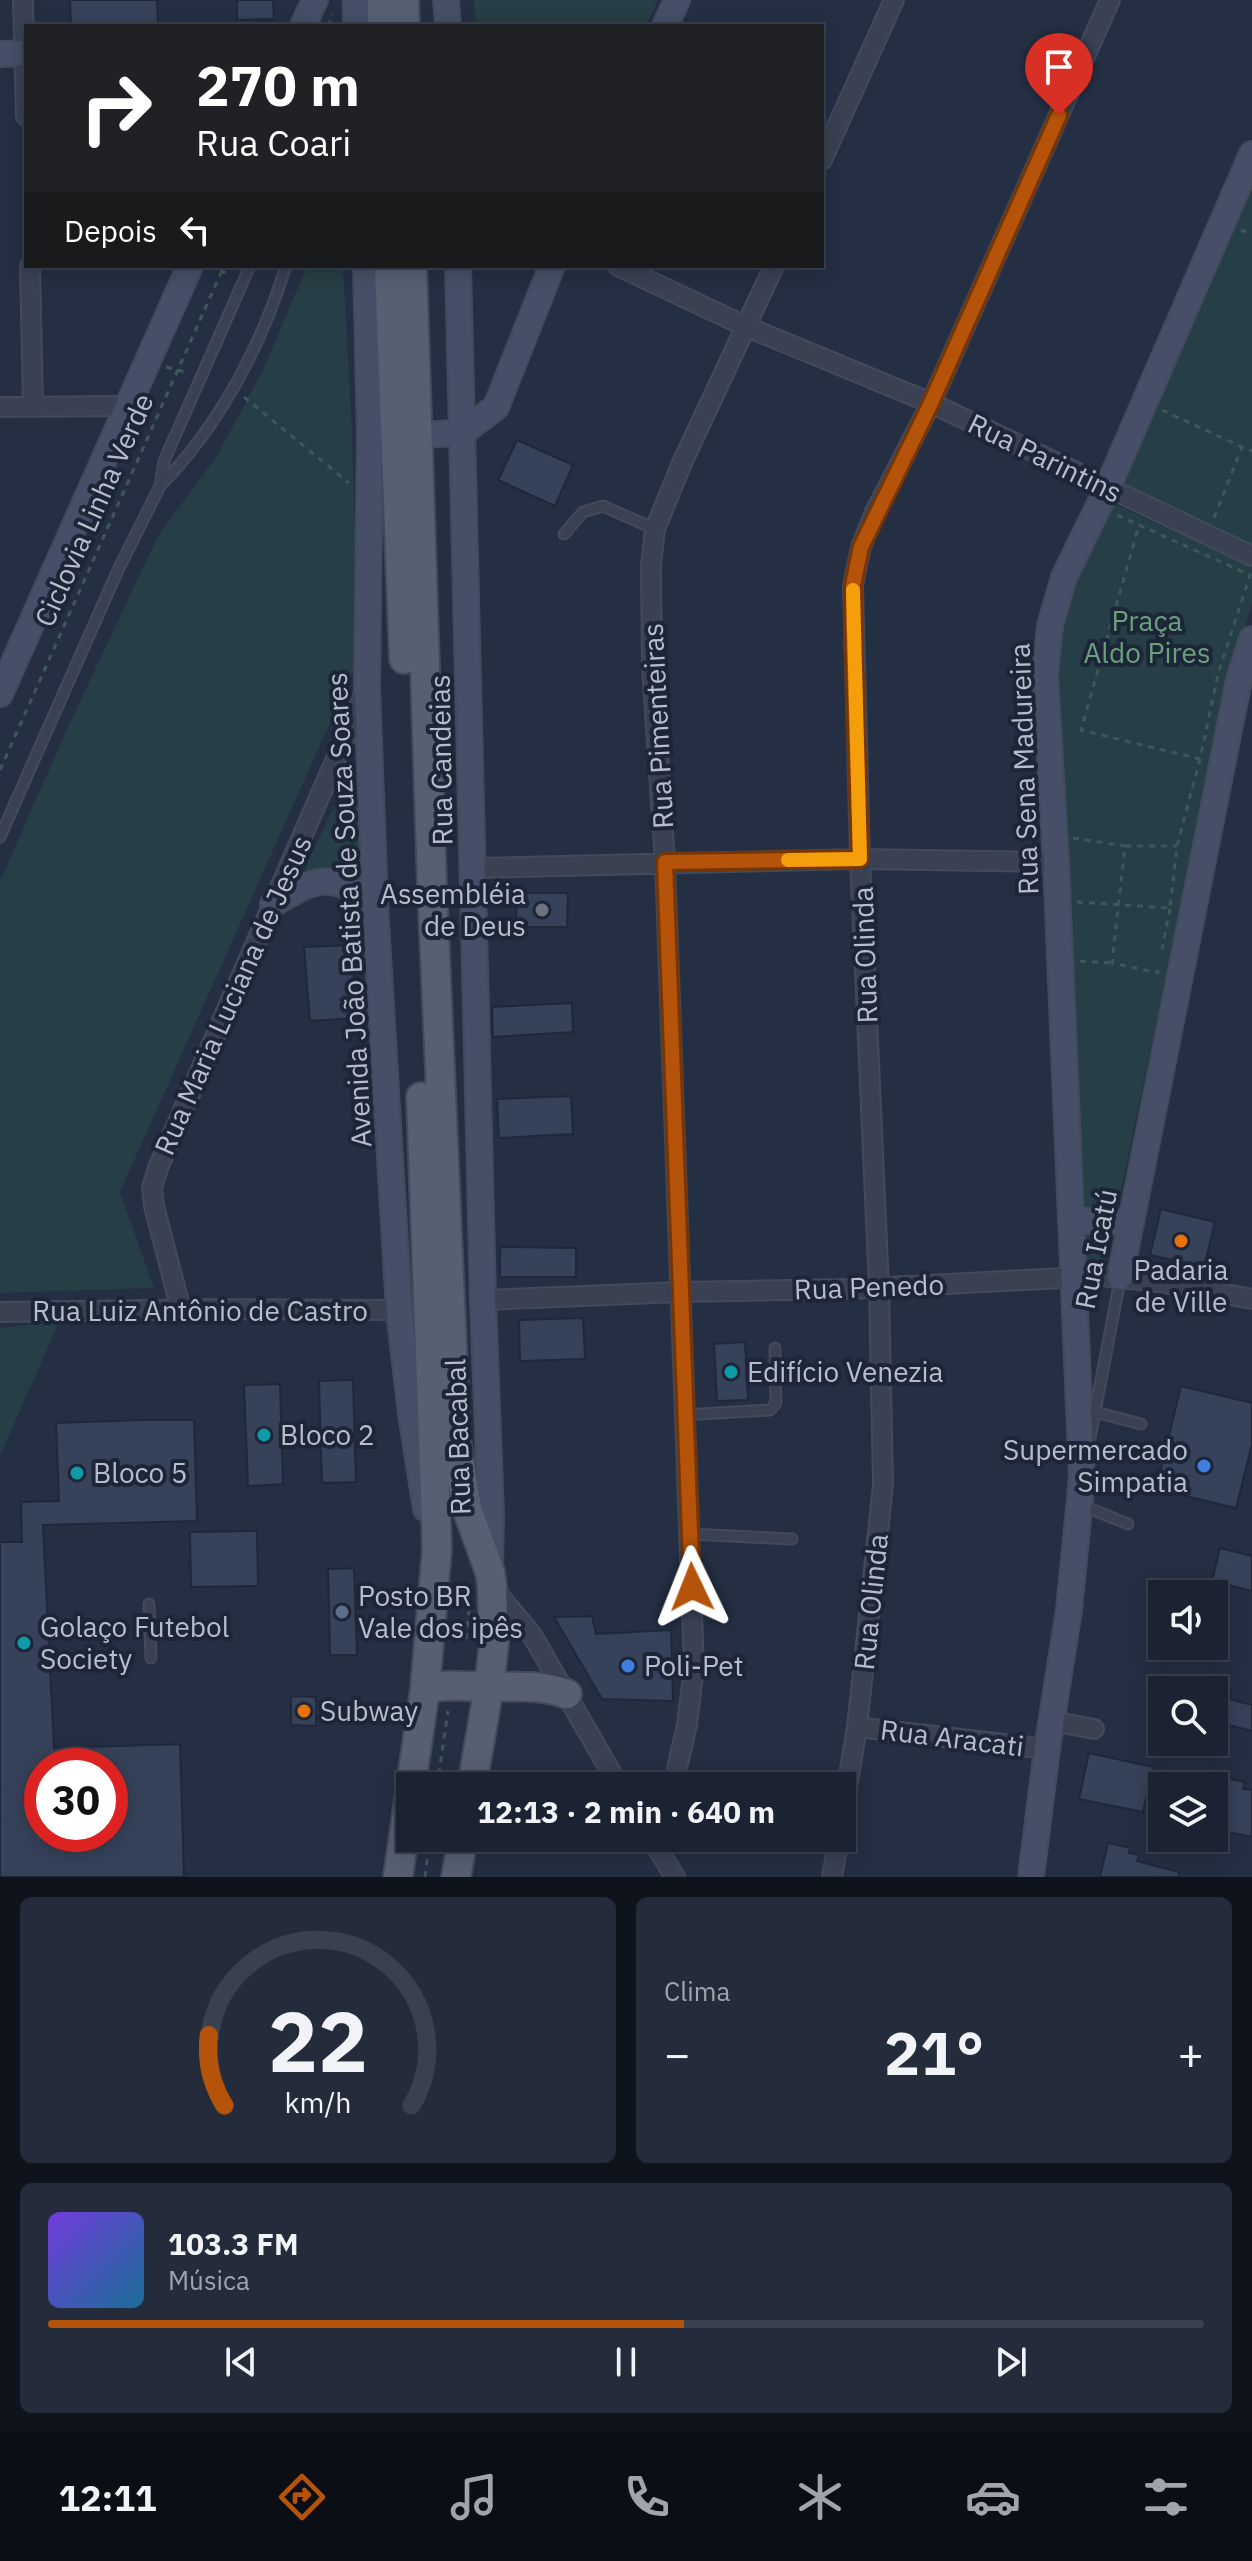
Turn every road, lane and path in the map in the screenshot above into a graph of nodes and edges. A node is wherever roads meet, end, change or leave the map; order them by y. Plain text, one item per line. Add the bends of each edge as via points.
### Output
1 (23, 0) edge
2 (315, 0) edge
3 (356, 0) edge
4 (379, 0) edge
5 (404, 0) edge
6 (446, 0) edge
7 (677, 0) edge
8 (894, 0) edge
9 (1110, 0) edge
10 (304, 24) edge
11 (356, 24) edge
12 (365, 24) edge
13 (382, 24) edge
14 (405, 24) edge
15 (448, 24) edge
16 (666, 24) edge
17 (24, 26) edge
18 (24, 53) edge
19 (0, 54) edge
20 (1252, 154) edge
21 (824, 156) edge
22 (30, 268) edge
23 (189, 268) edge
24 (223, 268) edge
25 (249, 268) edge
26 (285, 268) edge
27 (366, 268) edge
28 (389, 268) edge
29 (412, 268) edge
30 (458, 268) edge
31 (551, 268) edge
32 (622, 268) edge
33 (773, 268) edge
34 (747, 327) junction
35 (147, 363) junction
36 (178, 370) junction
37 (202, 376) junction
38 (232, 390) junction
39 (931, 403) junction
40 (1152, 405) dead end
41 (33, 406) junction
42 (128, 406) junction
43 (0, 407) edge
44 (463, 432) junction
45 (393, 435) junction
46 (1242, 447) junction
47 (1252, 451) edge
48 (370, 480) junction
49 (160, 486) junction
50 (1108, 500) junction
51 (1213, 522) dead end
52 (1139, 525) junction
53 (655, 529) junction
54 (564, 534) dead end
55 (1252, 556) edge
56 (1252, 639) edge
57 (367, 688) junction
58 (0, 694) edge
59 (1200, 759) junction
60 (0, 770) edge
61 (0, 837) edge
62 (1125, 846) junction
63 (1177, 846) junction
64 (1064, 854) junction
65 (860, 859) junction
66 (665, 862) junction
67 (474, 868) junction
68 (1074, 902) dead end
69 (273, 904) junction
70 (375, 904) junction
71 (1119, 906) junction
72 (1170, 908) junction
73 (1071, 1220) junction
74 (1131, 1223) junction
75 (1120, 1277) junction
76 (1073, 1279) junction
77 (879, 1288) junction
78 (680, 1292) junction
79 (1252, 1299) edge
80 (483, 1300) junction
81 (181, 1310) junction
82 (399, 1310) junction
83 (0, 1312) edge
84 (775, 1348) dead end
85 (1095, 1412) junction
86 (685, 1415) junction
87 (1141, 1424) dead end
88 (1082, 1478) junction
89 (1081, 1505) junction
90 (1128, 1524) dead end
91 (690, 1534) junction
92 (792, 1539) dead end
93 (437, 1549) junction
94 (491, 1579) junction
95 (149, 1604) dead end
96 (151, 1658) dead end
97 (489, 1687) junction
98 (425, 1689) junction
99 (567, 1694) junction
100 (448, 1711) dead end
101 (1053, 1721) junction
102 (857, 1727) junction
103 (1094, 1729) dead end
104 (1047, 1749) junction
105 (413, 1772) edge
106 (439, 1772) edge
107 (474, 1772) edge
108 (611, 1772) edge
109 (676, 1772) edge
110 (850, 1772) edge
111 (402, 1852) edge
112 (428, 1852) edge
113 (460, 1852) edge
114 (662, 1852) edge
115 (836, 1852) edge
116 (398, 1877) edge
117 (425, 1877) edge
118 (456, 1877) edge
119 (675, 1877) edge
120 (832, 1877) edge
121 (1031, 1877) edge

1 - 17 street
2 - 10 street
3 - 11 street
4 - 12 lane
4 - 13 main road
5 - 14 main road
6 - 15 street
7 - 16 street
8 - 21 street
9 - 39 street, Rua Olinda
18 - 19 street
20 - 50 street, Rua Sena Madureira
22 - 41 street
23 - 35 street
24 - 36 path, Ciclovia Linha Verde
25 - 37 lane
26 - 38 lane
27 - 45 street, Avenida João Batista de Souza Soares
28 - 45 main road
29 - 45 main road
30 - 44 street, Rua Candeias
31 - 44 street via 496,407
32 - 34 street, Rua Parintins
33 - 34 street, Rua Pimenteiras
34 - 39 street, Rua Parintins
34 - 53 street, Rua Pimenteiras
35 - 36 path
35 - 42 street
36 - 37 path
36 - 60 path, Ciclovia Linha Verde
37 - 49 lane via 164,461
38 - 48 path via 363,494
38 - 49 lane via 189,457
39 - 50 street, Rua Parintins
39 - 65 street, Rua Olinda via 870,524 853,585
40 - 46 path
41 - 42 street
41 - 43 street
42 - 58 street
44 - 45 street
44 - 67 street, Rua Candeias
45 - 48 street, Avenida João Batista de Souza Soares
45 - 93 main road
45 - 94 main road via 456,1440 467,1509
46 - 47 path
46 - 51 path
48 - 57 street, Avenida João Batista de Souza Soares
49 - 61 lane
50 - 52 path
50 - 55 street, Rua Parintins
50 - 64 street, Rua Sena Madureira via 1064,577 1050,626 1045,674
52 - 59 path via 1250,575 1218,674
52 - 59 path via 1081,730
53 - 54 lane via 603,506 583,512
53 - 66 street, Rua Pimenteiras via 652,668
56 - 74 street, Rua Icatú via 1239,680
57 - 69 street, Rua Maria Luciana de Jesus
57 - 70 street, Avenida João Batista de Souza Soares
59 - 63 path
62 - 63 path
62 - 64 path via 1072,837
62 - 71 path
63 - 72 path
64 - 65 street
64 - 73 street, Rua Sena Madureira
65 - 66 street
65 - 77 street, Rua Olinda
66 - 67 street
66 - 78 street, Rua Pimenteiras
67 - 80 street, Rua Candeias
68 - 71 path
69 - 70 street via 316,881 340,883
69 - 81 street, Rua Maria Luciana de Jesus via 152,1188
70 - 82 street, Avenida João Batista de Souza Soares
71 - 72 path
71 - 72 path via 1112,963 1158,973
73 - 74 street
73 - 76 street, Rua Sena Madureira
74 - 75 street, Rua Icatú
75 - 76 street, Rua Penedo
75 - 79 street, Rua Penedo
75 - 85 lane, Rua Icatú
76 - 77 street, Rua Penedo
76 - 88 street, Rua Sena Madureira
77 - 78 street, Rua Penedo
77 - 102 street, Rua Olinda via 883,1485
78 - 80 street, Rua Penedo
78 - 86 street, Rua Pimenteiras
80 - 94 street, Rua Bacabal
81 - 82 street, Rua Luiz Antônio de Castro
81 - 83 street, Rua Luiz Antônio de Castro
82 - 93 street, Avenida João Batista de Souza Soares via 424,1503
84 - 86 lane via 776,1403 770,1410
85 - 87 lane
85 - 88 lane, Rua Icatú
86 - 91 street, Rua Pimenteiras
88 - 89 street, Rua Icatú
89 - 90 lane
89 - 101 street, Rua Icatú
91 - 92 lane
91 - 109 street, Rua Pimenteiras via 694,1667
93 - 98 main road
94 - 97 main road via 494,1643
94 - 99 street
95 - 96 lane
97 - 98 main road via 456,1684
97 - 99 main road via 531,1685
97 - 107 main road
98 - 105 main road
99 - 108 street
100 - 106 path
101 - 103 street
101 - 104 street, Rua Icatú
102 - 104 street, Rua Aracati
102 - 110 street, Rua Olinda
104 - 121 street, Rua Icatú
111 - 116 main road
112 - 117 path
113 - 118 main road
114 - 119 street
115 - 120 street

